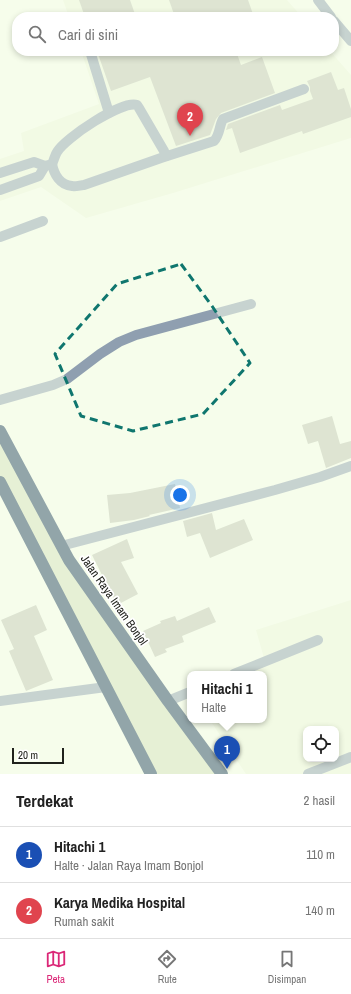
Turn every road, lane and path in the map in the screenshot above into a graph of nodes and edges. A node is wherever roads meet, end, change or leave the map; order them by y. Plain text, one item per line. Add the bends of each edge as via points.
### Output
1 (318, 0) edge
2 (327, 12) edge
3 (339, 27) edge
4 (351, 41) edge
5 (92, 56) edge
6 (304, 89) dead end
7 (109, 113) junction
8 (166, 156) junction
9 (49, 165) junction
10 (0, 173) edge
11 (0, 190) edge
12 (43, 221) dead end
13 (0, 237) edge
14 (251, 304) dead end
15 (0, 400) edge
16 (0, 431) edge
17 (351, 466) edge
18 (0, 482) edge
19 (61, 546) junction
20 (318, 640) dead end
21 (241, 671) edge
22 (106, 687) junction
23 (187, 693) edge
24 (0, 701) edge
25 (168, 701) junction
26 (351, 757) edge
27 (151, 774) edge
28 (222, 774) edge
29 (308, 774) edge

1 - 2 street
3 - 4 street
5 - 7 street
6 - 8 street via 223,119 214,141
7 - 8 street via 130,104 136,105
7 - 9 street via 86,125 70,138
8 - 9 street via 84,185 71,186 61,182
9 - 10 street via 34,162
9 - 11 street via 39,176
12 - 13 street
14 - 15 street via 136,335 119,342 67,379
16 - 19 highway, Jalan Raya Imam Bonjol
17 - 19 street via 275,490
18 - 22 highway
19 - 25 highway, Jalan Raya Imam Bonjol
20 - 21 street
22 - 24 street
22 - 27 highway
23 - 25 street
25 - 28 highway, Jalan Raya Imam Bonjol
26 - 29 street

